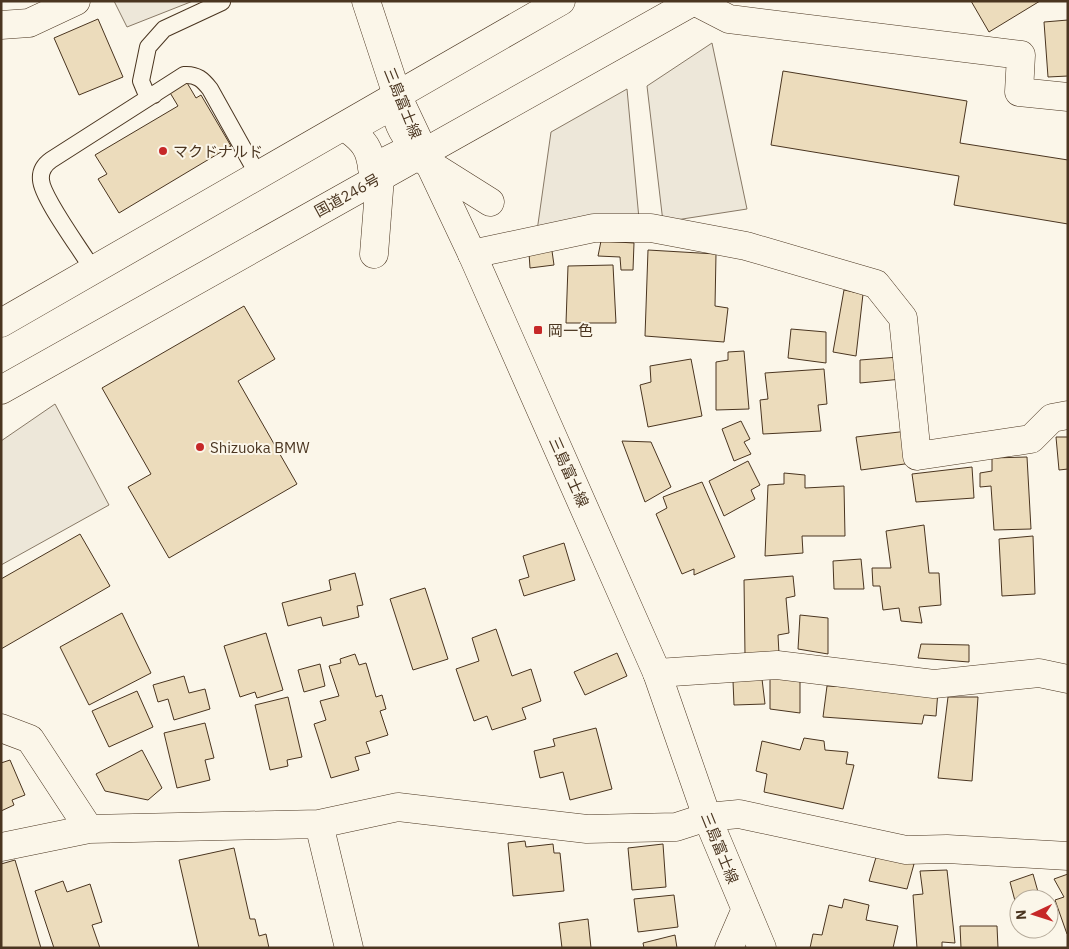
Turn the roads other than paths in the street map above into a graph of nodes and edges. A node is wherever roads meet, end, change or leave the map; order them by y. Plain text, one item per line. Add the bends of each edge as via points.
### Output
1 (76, 1) edge
2 (366, 1) edge
3 (561, 1) edge
4 (694, 1) edge
5 (222, 2) edge
6 (1, 25) edge
7 (154, 95) junction
8 (397, 95) junction
9 (1068, 98) edge
10 (416, 152) junction
11 (381, 165) junction
12 (258, 174) junction
13 (490, 202) dead end
14 (374, 254) dead end
15 (472, 254) junction
16 (93, 270) junction
17 (1, 323) edge
18 (1, 390) edge
19 (1068, 415) edge
20 (657, 673) junction
21 (1068, 679) edge
22 (1, 728) edge
23 (707, 817) junction
24 (319, 824) junction
25 (89, 829) junction
26 (1, 847) edge
27 (1068, 856) edge
28 (745, 911) junction
29 (349, 948) edge
30 (729, 948) edge
31 (762, 948) edge

1 - 6 main road via 29,23
2 - 8 main road, 三島富士線
3 - 8 main road
4 - 9 main road via 729,19 1021,55 1019,92
4 - 10 main road, 国道246号
5 - 7 lane via 164,29 148,47 141,81 146,93
7 - 12 lane via 184,75 192,74 202,79
7 - 16 lane via 45,164 42,172 43,190
8 - 10 main road, 三島富士線
8 - 12 main road
10 - 11 main road
10 - 11 main road via 396,119 395,104 349,130 362,139 370,152 372,168
10 - 13 main road
10 - 15 main road, 三島富士線
10 - 18 main road, 国道246号
11 - 14 main road
12 - 16 main road
15 - 19 main road via 594,228 652,228 746,246 876,284 903,318 917,456 1032,439 1052,418
15 - 20 main road, 三島富士線
16 - 17 main road
20 - 21 main road via 777,665 934,684 1040,673
20 - 23 main road, 三島富士線
22 - 25 main road via 30,739
23 - 24 main road via 676,827 587,829 398,807
23 - 27 main road via 739,814 906,850 947,848
23 - 28 main road, 三島富士線
24 - 25 main road
24 - 29 main road
25 - 26 main road
28 - 30 main road
28 - 31 main road, 三島富士線

